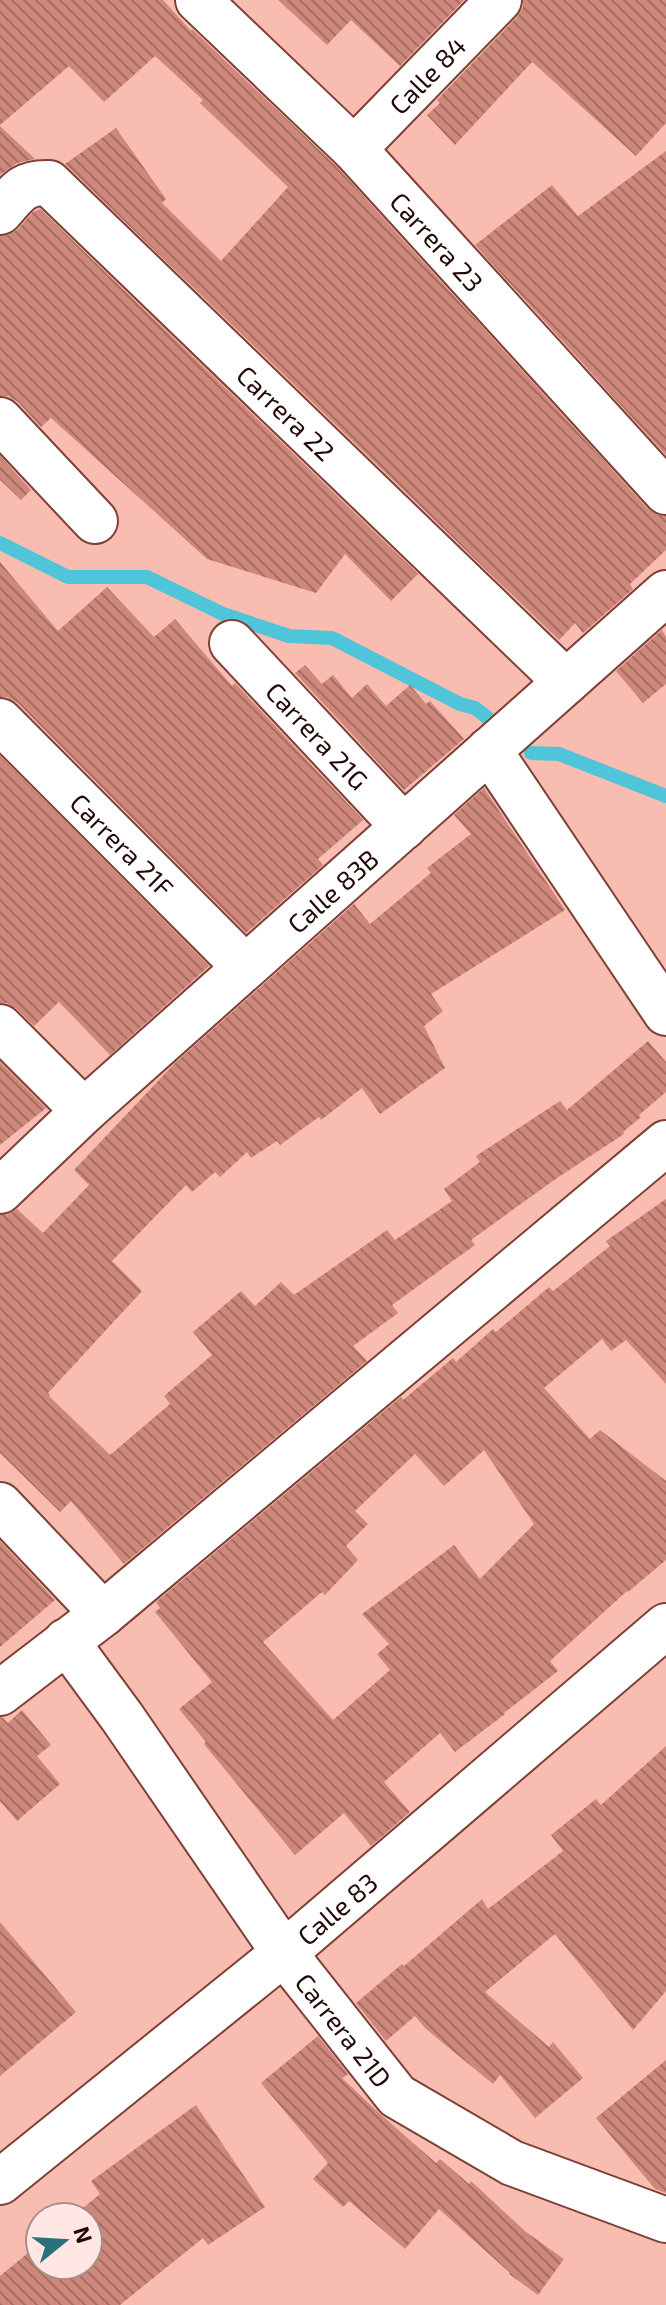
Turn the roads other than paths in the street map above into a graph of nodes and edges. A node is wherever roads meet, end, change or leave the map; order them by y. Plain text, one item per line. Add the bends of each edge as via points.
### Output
1 (198, 0) edge
2 (499, 0) edge
3 (354, 149) junction
4 (0, 212) edge
5 (0, 420) edge
6 (666, 492) edge
7 (95, 521) dead end
8 (666, 593) edge
9 (232, 643) dead end
10 (566, 682) junction
11 (0, 721) edge
12 (502, 739) junction
13 (404, 827) junction
14 (245, 967) junction
15 (666, 1013) edge
16 (0, 1027) edge
17 (84, 1111) junction
18 (666, 1143) edge
19 (0, 1191) edge
20 (0, 1505) edge
21 (103, 1614) junction
22 (666, 1626) edge
23 (66, 1641) junction
24 (0, 1693) edge
25 (284, 1953) junction
26 (0, 2182) edge
27 (666, 2220) edge

1 - 3 street, Carrera 23
2 - 3 street, Calle 84
3 - 6 street, Carrera 23
4 - 10 street, Carrera 22 via 33,183 49,183
5 - 7 street
8 - 10 street, Calle 83B
9 - 13 street, Carrera 21G
10 - 12 street, Calle 83B
11 - 14 street, Carrera 21F
12 - 13 street, Calle 83B
12 - 15 street
13 - 14 street, Calle 83B
14 - 17 street, Calle 83B
16 - 17 street
17 - 19 street, Calle 83B
18 - 21 street
20 - 21 street
21 - 23 street
22 - 25 street, Calle 83
23 - 24 street
23 - 25 street, Carrera 21D
25 - 26 street, Calle 83
25 - 27 street, Carrera 21D via 397,2096 512,2163

